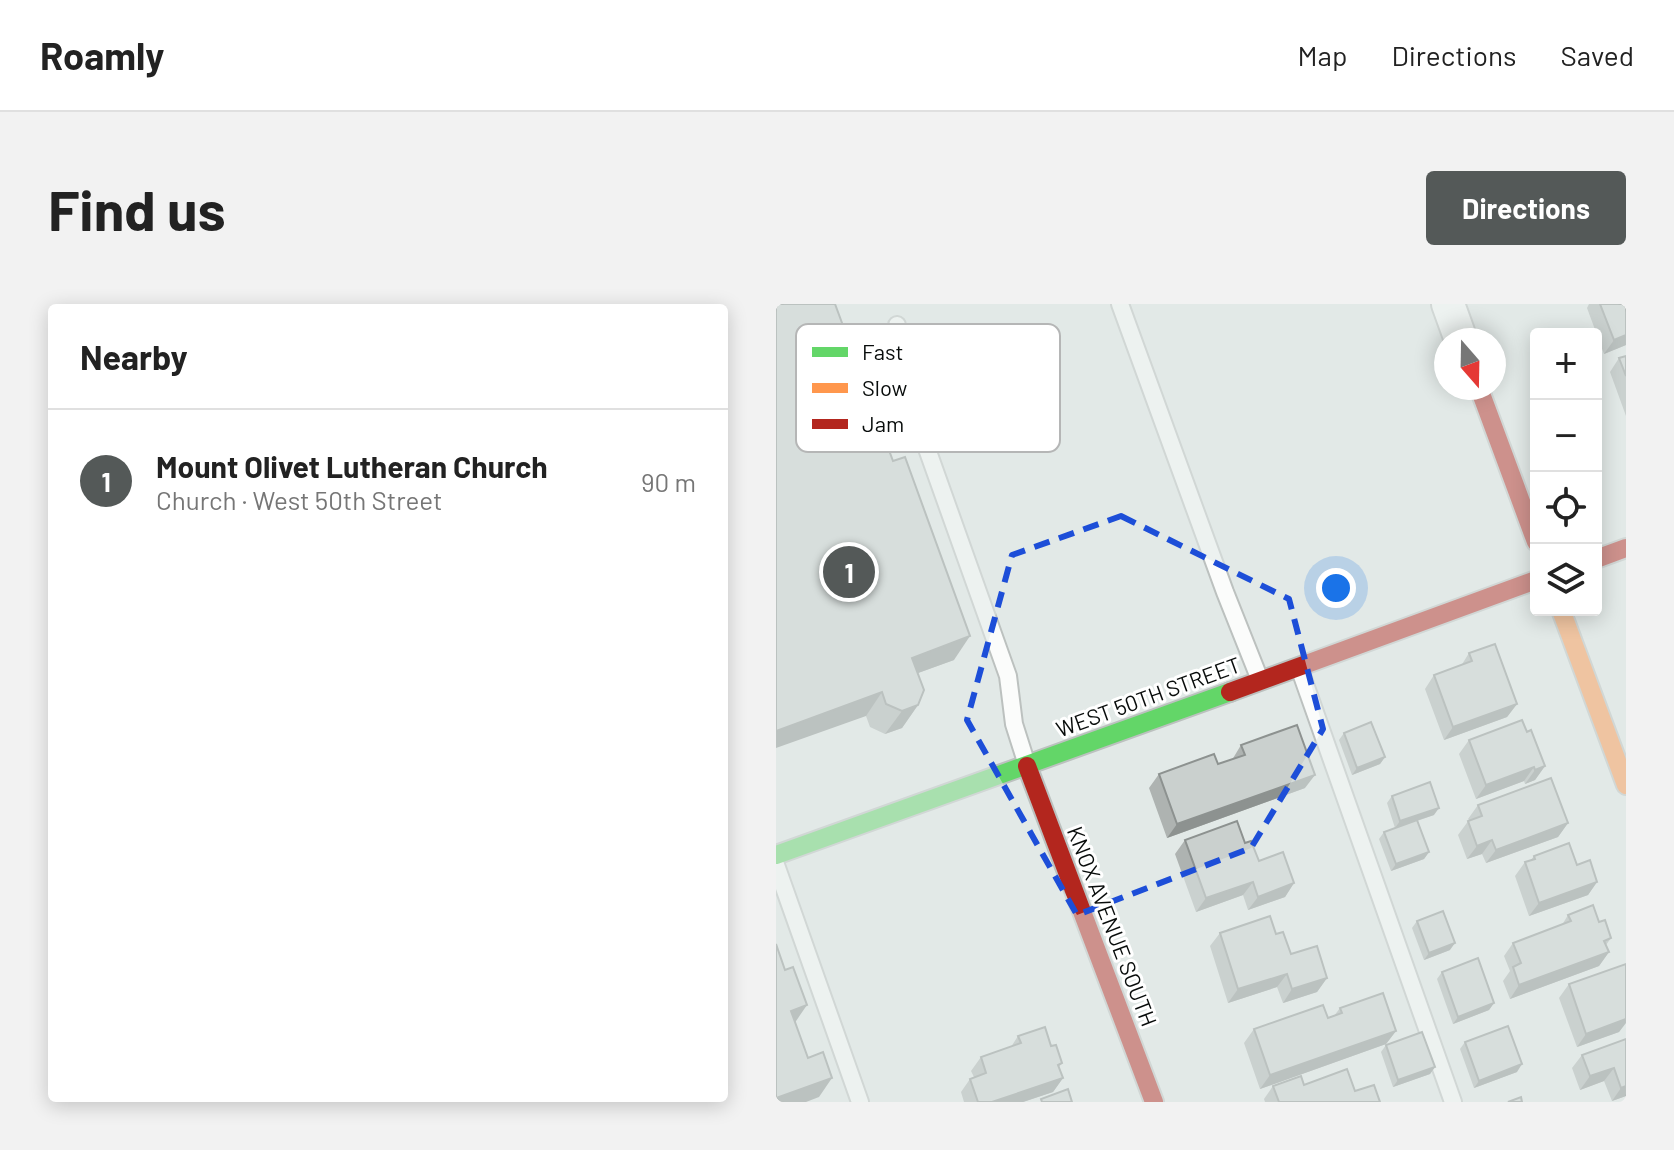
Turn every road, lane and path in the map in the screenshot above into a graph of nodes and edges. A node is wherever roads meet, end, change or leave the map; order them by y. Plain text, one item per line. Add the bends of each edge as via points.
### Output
1 (1120, 304) edge
2 (1448, 304) edge
3 (1457, 328) edge
4 (1483, 400) edge
5 (928, 452) edge
6 (1530, 526) edge
7 (1626, 548) edge
8 (1602, 557) edge
9 (1530, 582) edge
10 (1563, 616) edge
11 (1299, 667) junction
12 (1260, 680) junction
13 (1027, 766) junction
14 (1626, 785) edge
15 (776, 855) edge
16 (776, 865) edge
17 (860, 1102) edge
18 (1154, 1102) edge
19 (1453, 1102) edge

1 - 12 lane
2 - 3 street
4 - 6 main road
5 - 13 lane via 1008,676 1014,724
7 - 8 main road
9 - 11 main road, WEST 50TH STREET
10 - 14 main road
11 - 12 main road, WEST 50TH STREET
11 - 19 lane
12 - 13 main road, WEST 50TH STREET
13 - 15 main road, WEST 50TH STREET
13 - 18 main road, KNOX AVENUE SOUTH
16 - 17 lane

